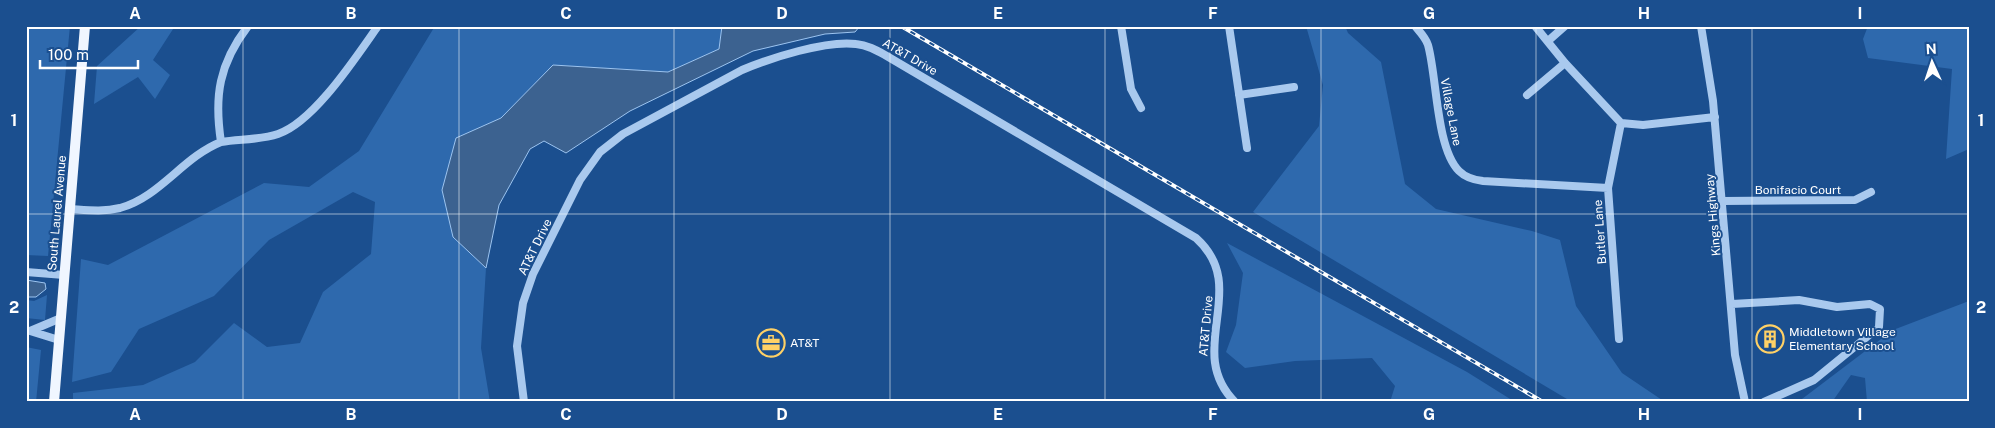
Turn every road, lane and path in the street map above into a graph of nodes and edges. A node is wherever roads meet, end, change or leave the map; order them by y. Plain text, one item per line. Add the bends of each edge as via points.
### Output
1 (85, 26) edge
2 (248, 26) edge
3 (378, 26) edge
4 (1121, 26) edge
5 (1228, 26) edge
6 (1415, 26) edge
7 (1534, 26) edge
8 (1565, 26) edge
9 (1701, 26) edge
10 (1548, 41) junction
11 (1564, 63) junction
12 (1294, 87) dead end
13 (1527, 95) dead end
14 (1239, 96) junction
15 (1141, 108) dead end
16 (1715, 117) junction
17 (1621, 123) junction
18 (222, 142) junction
19 (1247, 148) dead end
20 (1608, 188) junction
21 (1872, 192) dead end
22 (1723, 201) junction
23 (70, 209) junction
24 (26, 272) edge
25 (64, 275) junction
26 (1732, 304) junction
27 (61, 318) junction
28 (28, 331) edge
29 (1619, 339) dead end
30 (59, 340) junction
31 (54, 402) edge
32 (524, 402) edge
33 (1235, 402) edge
34 (1745, 402) edge
35 (1764, 402) edge

1 - 23 main road, South Laurel Avenue
2 - 18 street via 233,48 219,86 217,108
3 - 18 street via 314,109 299,123 274,135
4 - 15 street via 1131,89
5 - 14 street
6 - 20 street, Village Lane via 1428,45 1444,140 1459,171 1483,182
7 - 10 street
8 - 10 street
9 - 16 street, Kings Highway
10 - 11 street
11 - 13 street
11 - 17 street
12 - 14 street
14 - 19 street
16 - 17 street
16 - 22 street, Kings Highway
17 - 20 street, Butler Lane
18 - 23 street via 196,154 154,191 134,203 107,210
20 - 29 street, Butler Lane
21 - 22 street, Bonifacio Court via 1855,200
22 - 26 street, Kings Highway
23 - 25 main road, South Laurel Avenue
24 - 25 street
25 - 27 main road, South Laurel Avenue
26 - 34 street, Kings Highway via 1736,355
26 - 35 street via 1799,300 1837,307 1870,304 1880,309 1879,327 1857,346 1814,380
27 - 28 street
27 - 30 main road, South Laurel Avenue
28 - 30 street
30 - 31 main road, South Laurel Avenue
32 - 33 street, AT&T Drive via 518,338 526,290 580,180 600,152 631,129 742,70 839,43 870,47 885,55 1196,238 1212,256 1219,275 1214,363 1223,386

